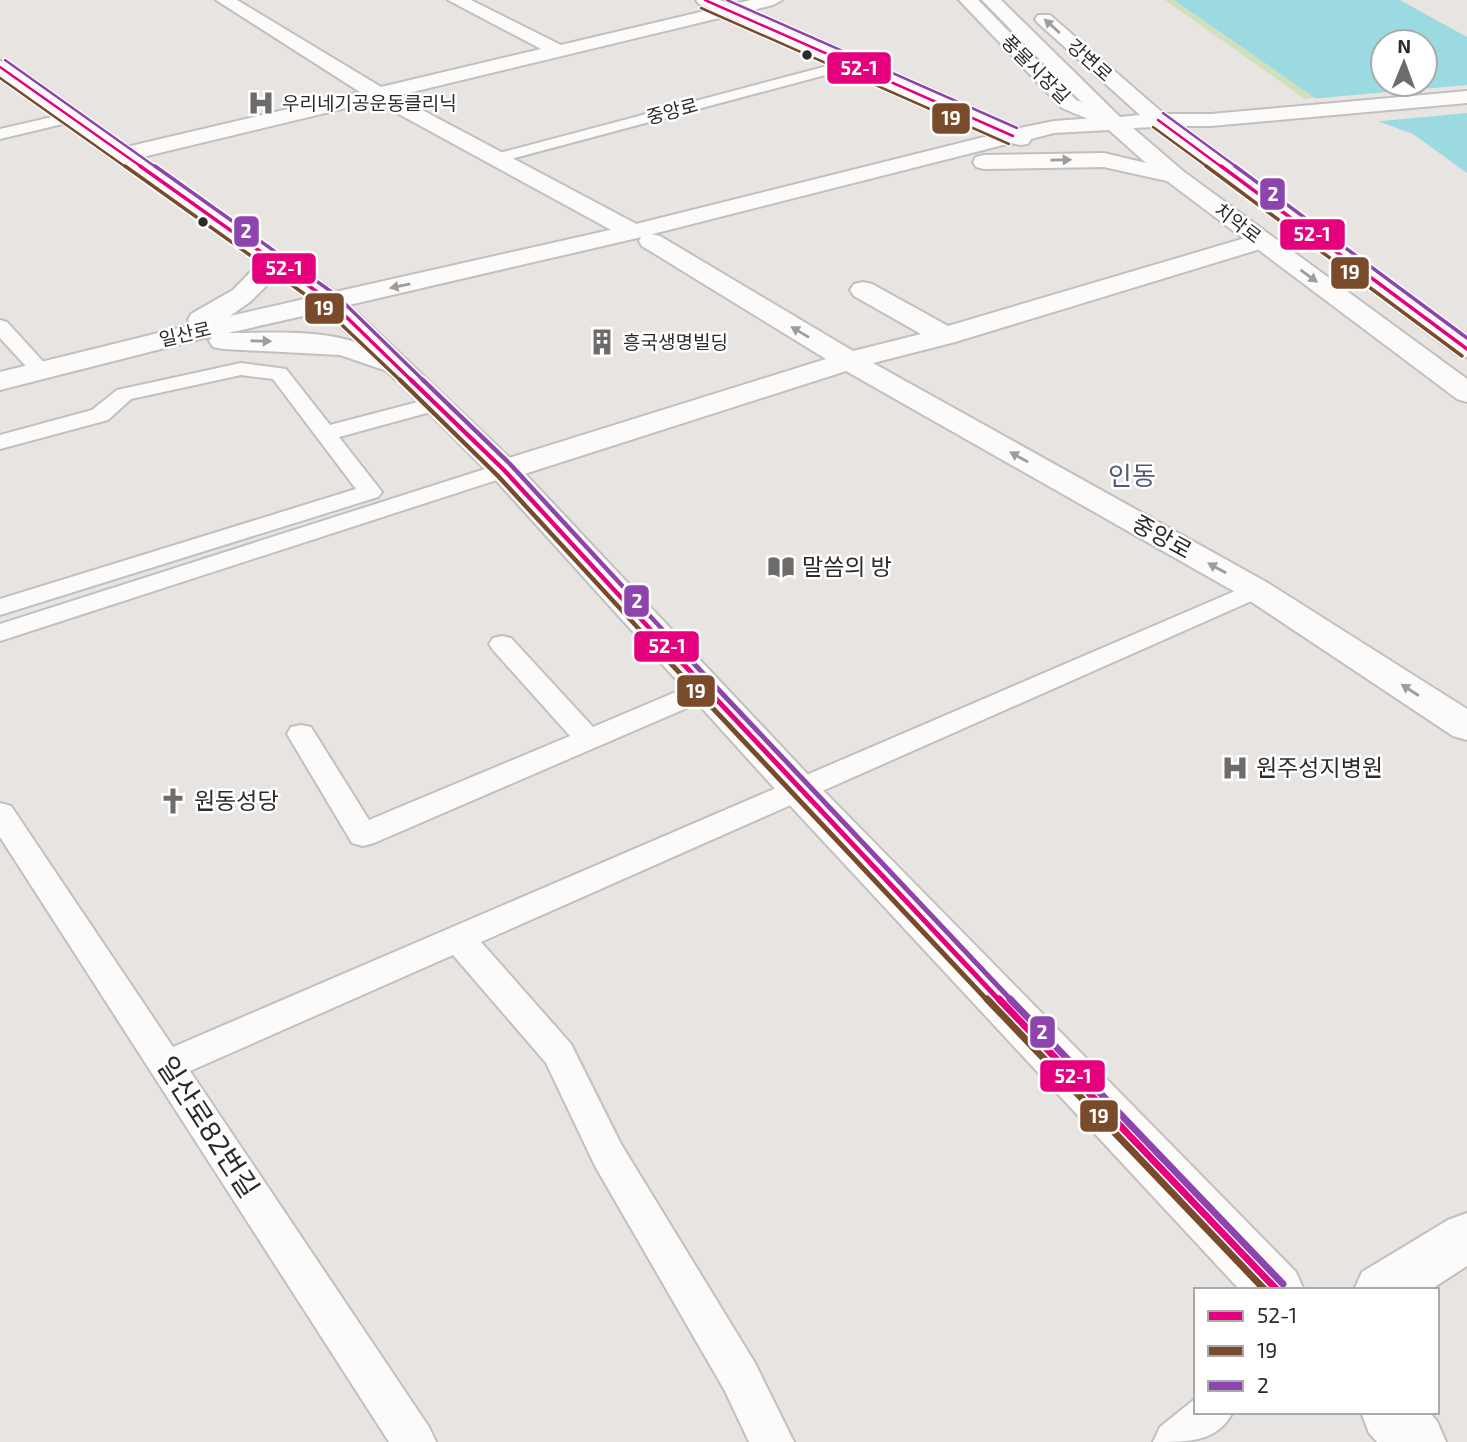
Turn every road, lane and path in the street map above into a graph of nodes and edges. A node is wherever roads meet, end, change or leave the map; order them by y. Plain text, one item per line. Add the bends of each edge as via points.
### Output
1 (225, 0) edge
2 (457, 0) edge
3 (705, 0) edge
4 (773, 0) edge
5 (968, 0) edge
6 (991, 0) edge
7 (1027, 4) dead end
8 (729, 10) junction
9 (557, 50) junction
10 (850, 64) junction
11 (0, 67) edge
12 (376, 93) junction
13 (1467, 97) edge
14 (74, 117) junction
15 (1166, 126) junction
16 (1121, 129) junction
17 (0, 134) edge
18 (1023, 140) junction
19 (126, 154) junction
20 (494, 159) junction
21 (968, 162) junction
22 (1175, 176) junction
23 (642, 236) junction
24 (1261, 241) junction
25 (275, 261) junction
26 (863, 290) dead end
27 (330, 301) junction
28 (0, 326) edge
29 (946, 336) junction
30 (144, 344) junction
31 (1467, 349) edge
32 (849, 362) junction
33 (402, 370) junction
34 (41, 371) junction
35 (0, 381) edge
36 (1467, 393) edge
37 (437, 403) junction
38 (324, 434) junction
39 (0, 442) edge
40 (505, 470) junction
41 (1256, 590) junction
42 (0, 607) edge
43 (0, 634) edge
44 (502, 644) dead end
45 (707, 689) junction
46 (1467, 727) edge
47 (301, 734) dead end
48 (588, 739) junction
49 (799, 790) junction
50 (0, 813) edge
51 (458, 939) junction
52 (168, 1065) junction
53 (1467, 1237) edge
54 (1275, 1288) edge
55 (1384, 1288) edge
56 (1210, 1414) edge
57 (1392, 1414) edge
58 (414, 1442) edge
59 (772, 1442) edge
60 (1175, 1442) edge
61 (1416, 1442) edge

1 - 12 street, 중앙로
2 - 9 street
3 - 8 street
4 - 8 street
5 - 16 street, 풍물시장길 via 1069,104
6 - 16 street, 강변로
15 -> 7 street, 강변로
8 - 9 street
8 - 10 street
9 - 12 street
10 - 18 street
10 - 20 lane, 중앙로
11 - 14 street
12 - 19 street
12 - 20 street, 중앙로
13 - 15 street via 1211,120 1188,131
14 - 17 lane
14 - 19 street
15 - 16 street
15 - 31 street, 치악로
16 - 18 street
16 - 22 street, 치악로
18 - 21 street
18 - 23 street
19 - 25 street
20 - 23 street, 중앙로
21 -> 22 street via 1104,160
21 - 23 street
22 - 24 street, 치악로
23 - 27 street via 393,306
32 -> 23 street, 중앙로
24 - 29 street
24 -> 36 street, 치악로
25 - 27 street
25 - 30 street via 253,289 213,316
26 - 29 street
27 - 30 street, 일산로
27 - 33 street
28 - 34 lane
29 - 32 street
30 -> 33 street via 224,341 344,347
30 - 34 street, 일산로
32 - 40 street
41 -> 32 street, 중앙로
33 - 37 street
34 - 35 street, 일산로
37 - 38 lane
37 - 40 street
38 - 39 lane via 279,373 241,369 124,394 100,415
38 - 42 lane via 370,492
40 - 43 lane
40 - 45 street
46 -> 41 street, 중앙로
41 - 49 lane
44 - 48 lane
45 - 48 lane
45 - 49 street
47 - 48 lane via 363,835
49 - 51 lane
49 - 54 street
50 - 52 lane, 일산로82번길
51 - 52 lane
51 - 59 lane via 559,1054 608,1155 740,1377
52 - 58 lane, 일산로82번길
53 - 55 street
56 - 60 lane
57 - 61 street

